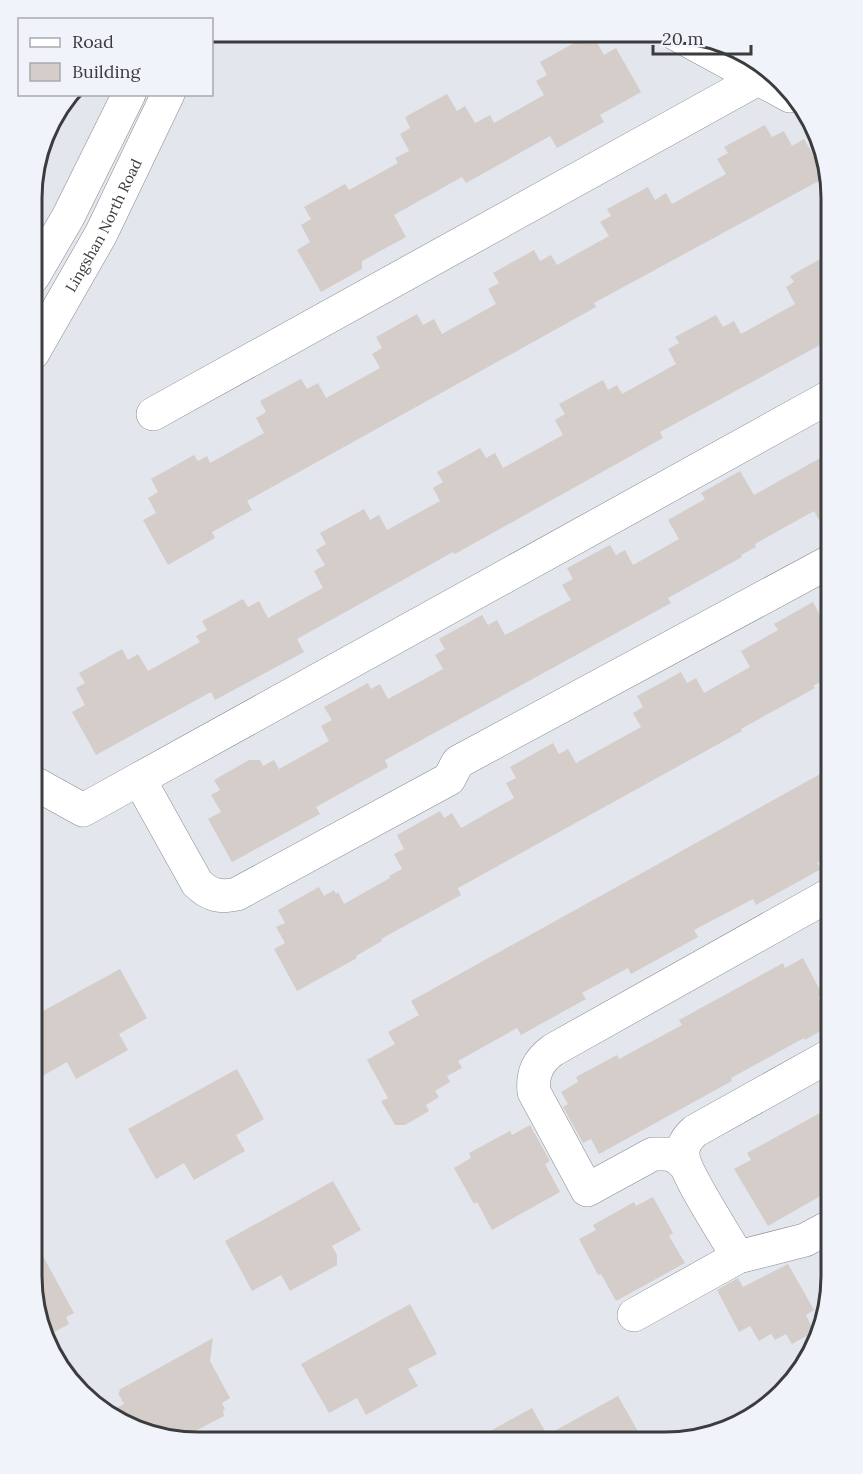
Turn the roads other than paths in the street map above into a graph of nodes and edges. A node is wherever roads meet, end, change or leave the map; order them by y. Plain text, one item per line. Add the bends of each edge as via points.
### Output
1 (696, 45) edge
2 (758, 79) junction
3 (775, 88) edge
4 (128, 96) edge
5 (167, 96) edge
6 (42, 262) edge
7 (42, 337) edge
8 (821, 402) edge
9 (153, 414) dead end
10 (821, 566) edge
11 (139, 778) junction
12 (42, 787) edge
13 (821, 900) edge
14 (821, 1060) edge
15 (685, 1165) junction
16 (821, 1231) edge
17 (738, 1257) junction
18 (634, 1315) dead end

1 - 2 main road
2 - 3 main road
2 - 9 main road
4 - 6 main road
5 - 7 main road, Lingshan North Road via 101,234
8 - 11 main road
10 - 11 main road via 458,762 449,779 237,894 214,895 197,883
11 - 12 main road via 83,810
13 - 15 main road via 553,1050 538,1064 534,1092 587,1190 653,1154 668,1154
14 - 15 main road via 695,1131 683,1147
15 - 17 main road
16 - 17 main road via 805,1240
17 - 18 main road

